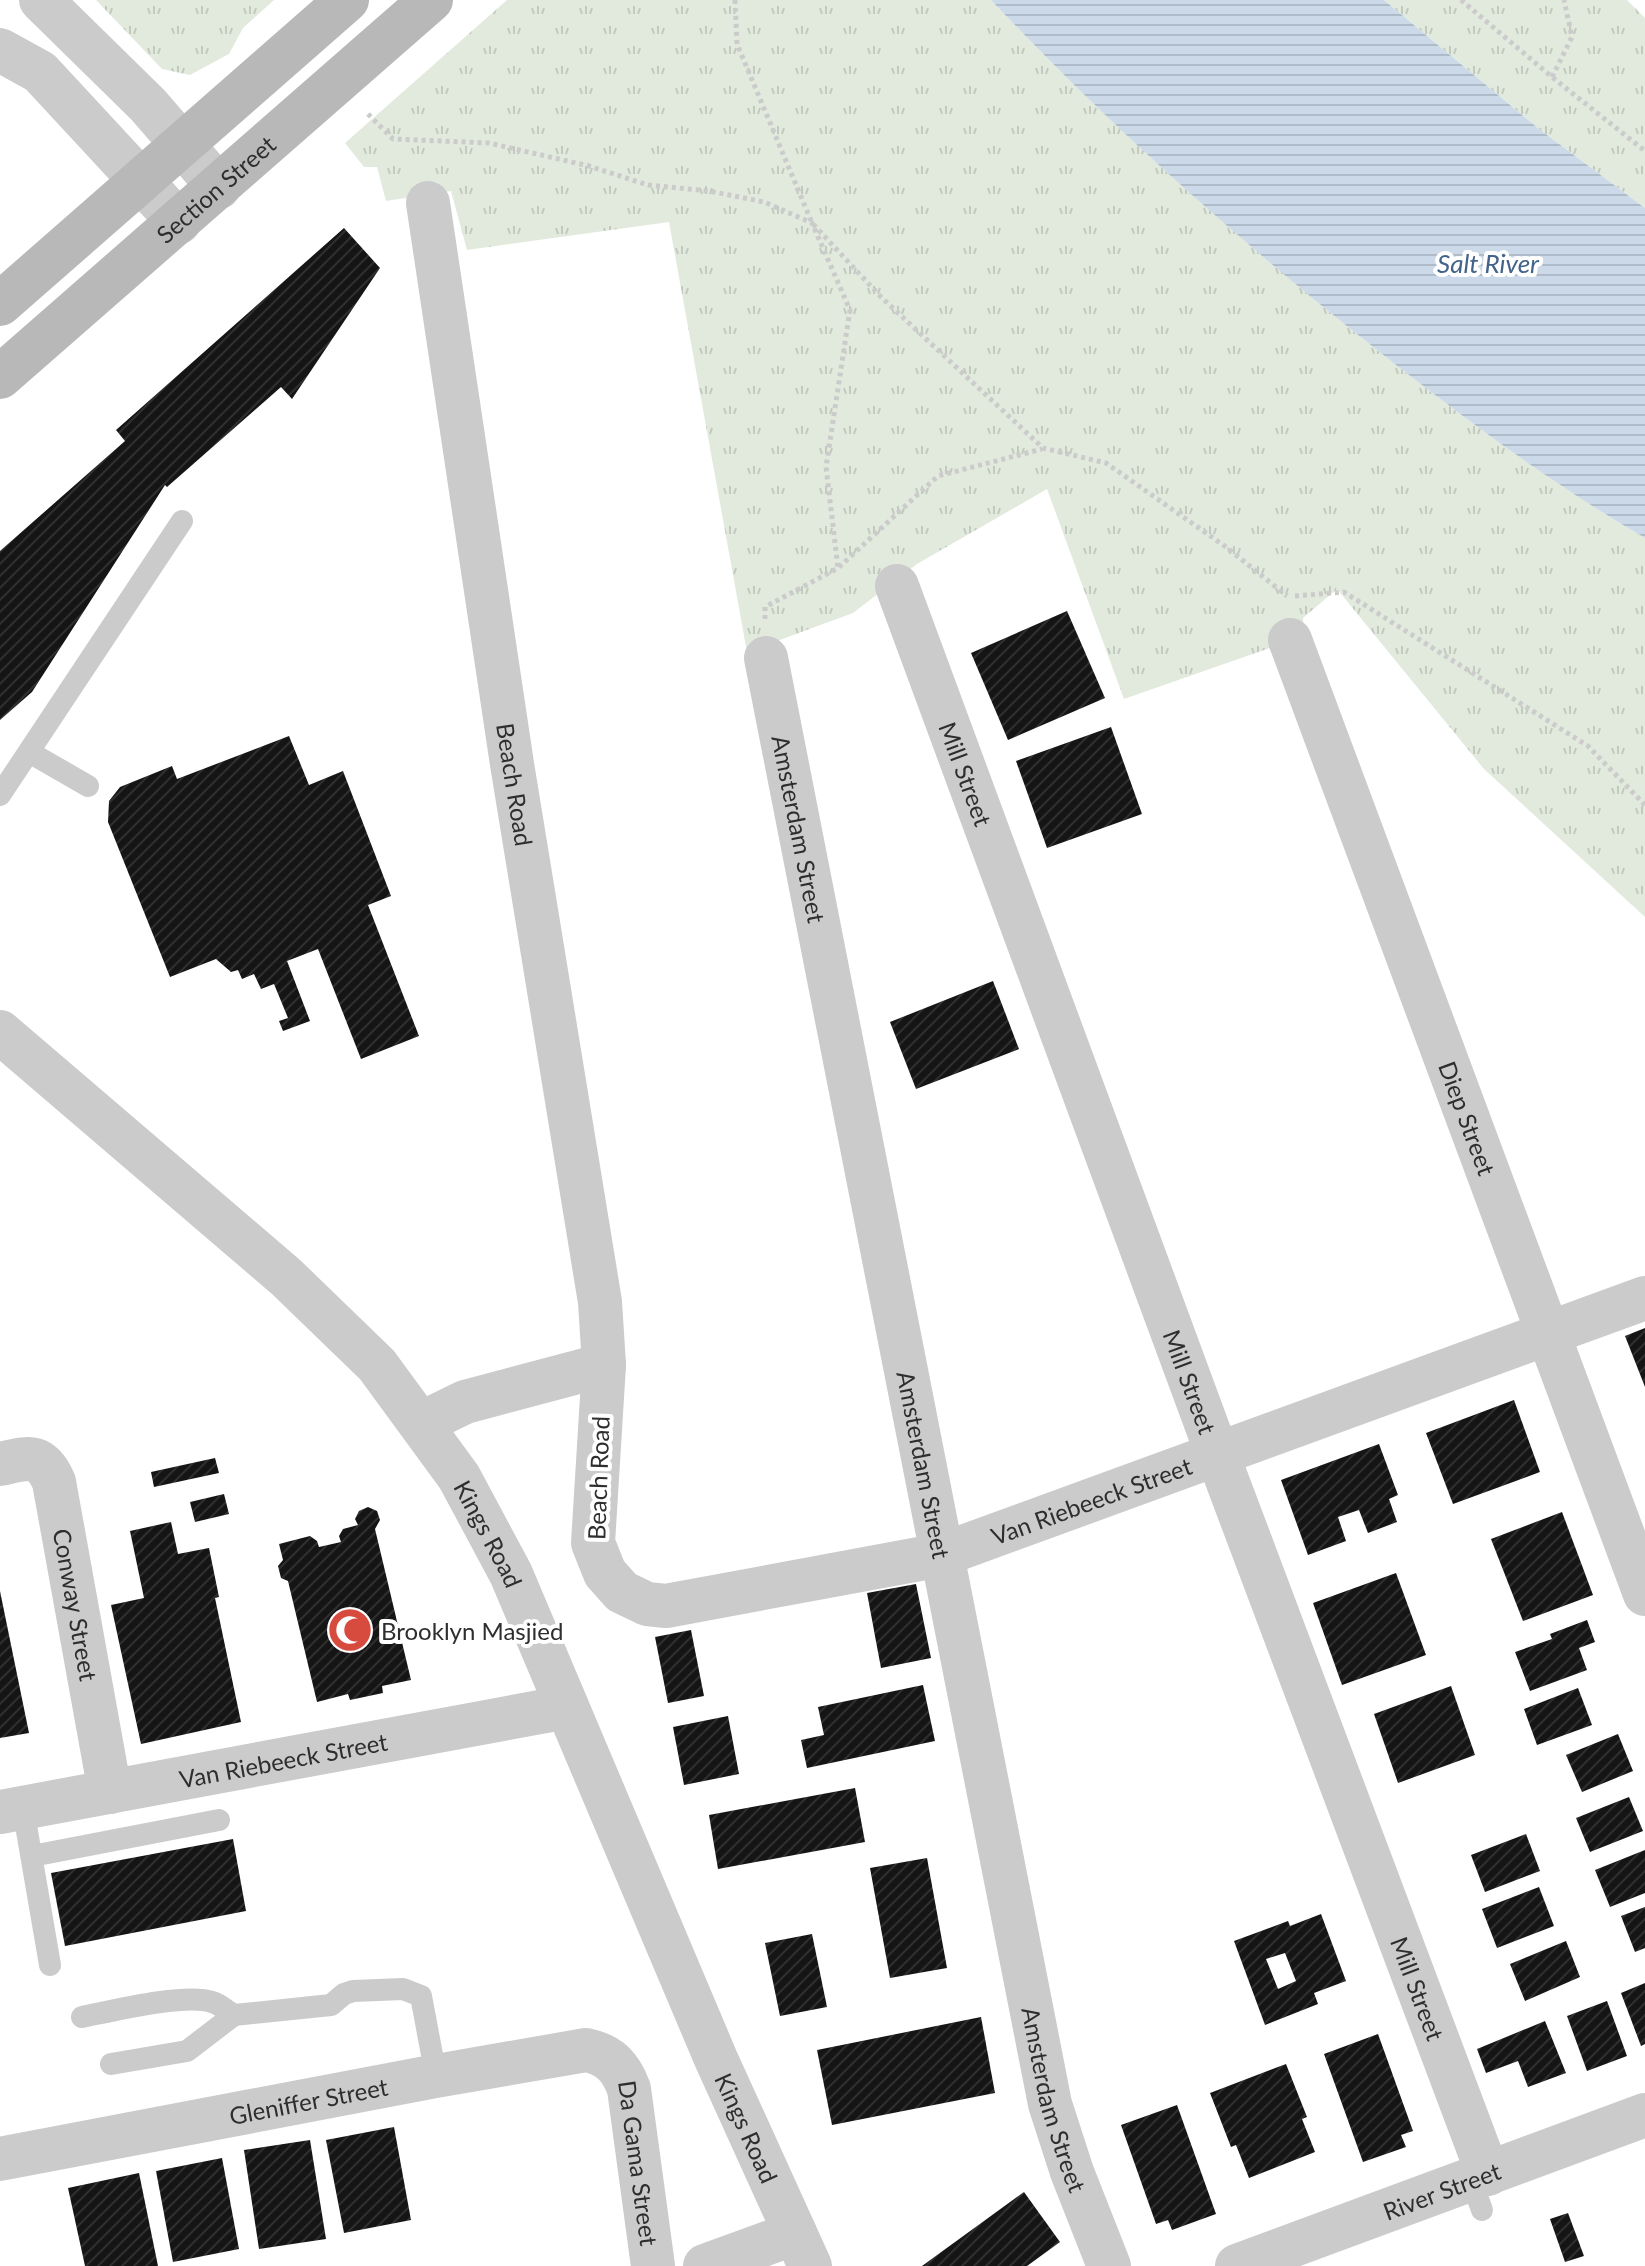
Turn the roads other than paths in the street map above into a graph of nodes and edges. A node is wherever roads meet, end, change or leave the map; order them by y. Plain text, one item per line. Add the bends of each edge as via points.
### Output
1 (41, 0) edge
2 (347, 0) edge
3 (431, 0) edge
4 (0, 50) edge
5 (184, 145) junction
6 (141, 182) junction
7 (219, 187) junction
8 (428, 203) dead end
9 (179, 222) junction
10 (0, 304) edge
11 (0, 377) edge
12 (182, 521) dead end
13 (897, 586) dead end
14 (1290, 640) road end
15 (766, 658) road end
16 (29, 752) junction
17 (88, 786) dead end
18 (0, 795) edge
19 (0, 1032) edge
20 (1645, 1298) edge
21 (1547, 1334) junction
22 (604, 1365) junction
23 (422, 1423) junction
24 (1218, 1456) junction
25 (0, 1464) edge
26 (941, 1555) junction
27 (615, 1586) joint
28 (1645, 1594) edge
29 (567, 1707) junction
30 (110, 1792) junction
31 (12, 1810) edge
32 (219, 1820) dead end
33 (32, 1856) junction
34 (50, 1965) dead end
35 (234, 2015) junction
36 (82, 2017) dead end
37 (615, 2063) joint
38 (111, 2064) dead end
39 (436, 2076) junction
40 (1645, 2115) edge
41 (0, 2159) edge
42 (1480, 2188) junction
43 (802, 2250) edge
44 (653, 2266) edge
45 (705, 2266) edge
46 (1109, 2266) edge
47 (1237, 2266) edge

1 - 5 street
2 - 5 street
3 - 7 street, Section Street
4 - 6 street via 40,72
5 - 6 street
5 - 7 street
6 - 9 street
6 - 10 street
7 - 9 street, Section Street
8 - 22 street, Beach Road via 600,1302
9 - 11 street, Section Street
12 - 16 lane
13 - 24 street, Mill Street
14 - 21 street, Diep Street
15 - 26 street, Amsterdam Street
16 - 17 lane
16 - 18 lane
19 - 23 street, Kings Road via 286,1277 377,1365
20 - 21 street, Van Riebeeck Street
21 - 24 street, Van Riebeeck Street
21 - 28 street, Diep Street
22 - 23 street via 465,1402
22 - 27 street, Beach Road via 593,1543
23 - 29 street, Kings Road via 485,1520
24 - 26 street, Van Riebeeck Street
24 - 42 street, Mill Street
25 - 30 street, Conway Street via 39,1460 54,1482
26 - 27 street, Van Riebeeck Street via 666,1606 638,1601
26 - 46 street, Amsterdam Street via 1050,2104
29 - 30 street, Van Riebeeck Street
29 - 43 street, Kings Road
30 - 31 street, Van Riebeeck Street
31 - 33 lane
32 - 33 lane
33 - 34 lane
35 - 36 lane via 214,2002 191,2000
35 - 38 lane via 181,2054
35 - 39 lane via 331,2005 353,1991 409,1990 421,1996
37 - 39 street, Gleniffer Street via 586,2050
37 - 44 street, Da Gama Street via 629,2089
39 - 41 street, Gleniffer Street
40 - 42 street, River Street
42 - 47 street, River Street
43 - 45 street

